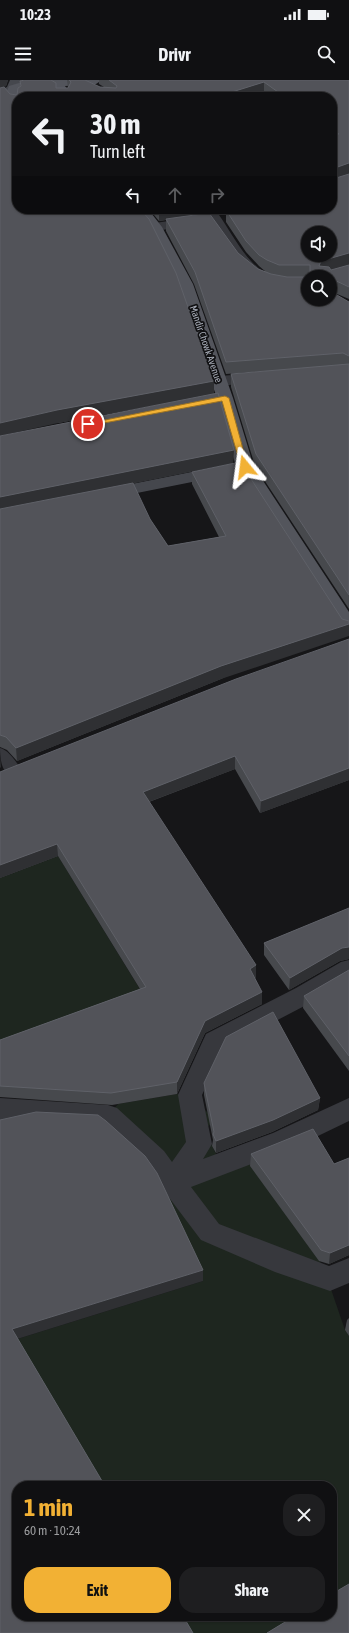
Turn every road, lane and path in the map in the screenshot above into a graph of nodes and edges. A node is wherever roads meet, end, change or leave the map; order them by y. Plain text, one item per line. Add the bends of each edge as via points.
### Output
1 (110, 80) edge
2 (43, 81) edge
3 (14, 84) edge
4 (94, 85) edge
5 (62, 92) edge
6 (73, 92) edge
7 (0, 94) edge
8 (0, 100) edge
9 (12, 101) edge
10 (144, 214) edge
11 (155, 227) junction
12 (301, 283) edge
13 (273, 377) edge
14 (219, 381) junction
15 (245, 467) junction
16 (92, 497) edge
17 (349, 627) edge
18 (0, 753) edge
19 (33, 763) edge
20 (7, 774) edge
21 (349, 969) edge
22 (0, 1109) edge
23 (349, 1109) edge
24 (173, 1182) junction
25 (349, 1270) edge

1 - 4 street via 100,84 100,88
2 - 3 main road
2 - 4 main road
2 - 5 main road via 58,85
3 - 7 main road
4 - 6 main road
8 - 9 main road
10 - 11 main road, Mandir Chowk Avenue
11 - 12 street via 221,217 246,263 259,275 270,281
11 - 14 main road, Mandir Chowk Avenue via 185,284
13 - 14 street
14 - 15 main road, Mandir Chowk Avenue via 217,400
15 - 16 main road
15 - 17 main road, Mandir Chowk Avenue
18 - 20 lane
19 - 20 main road
21 - 24 street via 215,1041 190,1095 199,1144
22 - 24 street via 108,1116 155,1159
23 - 24 street via 282,1141
24 - 25 street via 210,1232 330,1279

